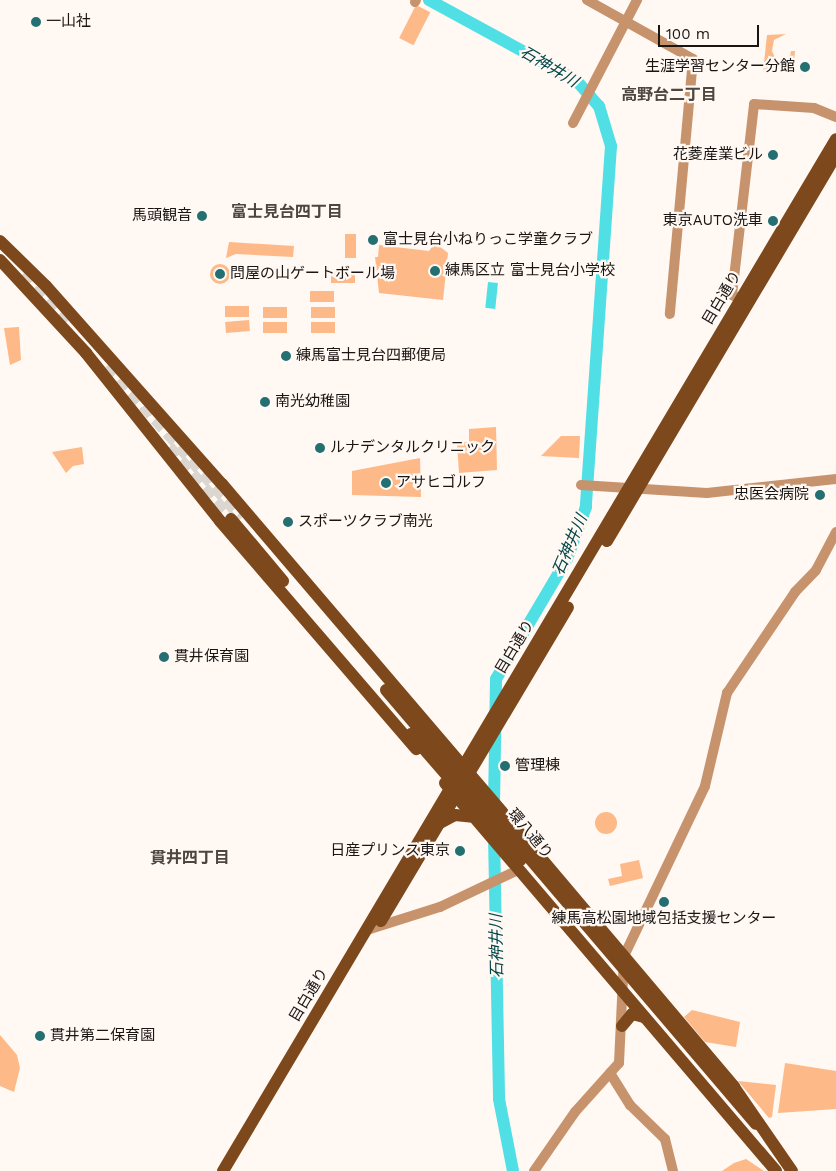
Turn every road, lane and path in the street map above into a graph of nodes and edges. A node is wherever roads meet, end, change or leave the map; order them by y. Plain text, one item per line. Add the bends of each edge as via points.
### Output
1 (587, 0) edge
2 (638, 0) edge
3 (626, 21) junction
4 (836, 117) edge
5 (572, 123) dead end
6 (836, 139) edge
7 (836, 156) edge
8 (0, 241) edge
9 (0, 260) edge
10 (745, 302) junction
11 (670, 314) dead end
12 (836, 479) edge
13 (581, 484) dead end
14 (632, 489) junction
15 (237, 518) tunnel mouth
16 (836, 532) edge
17 (316, 614) junction
18 (325, 637) junction
19 (340, 650) junction
20 (363, 656) junction
21 (344, 664) junction
22 (442, 745) junction
23 (480, 745) junction
24 (466, 770) junction
25 (453, 792) junction
26 (475, 817) junction
27 (439, 824) junction
28 (522, 836) junction
29 (505, 854) junction
30 (518, 870) junction
31 (373, 928) junction
32 (624, 956) junction
33 (622, 991) junction
34 (644, 1017) junction
35 (622, 1026) junction
36 (610, 1073) junction
37 (753, 1127) junction
38 (223, 1171) edge
39 (234, 1171) edge
40 (534, 1171) edge
41 (673, 1171) edge
42 (776, 1171) edge
43 (780, 1171) edge
44 (792, 1171) edge

1 - 3 street
2 - 3 street
3 - 5 street
3 - 11 street via 694,60
4 - 10 street via 814,108 754,104 732,295
6 - 10 main road, 目白通り
7 - 10 main road, 目白通り
8 - 17 main road via 46,286
9 - 17 main road via 39,298 148,426 184,477
10 - 14 main road, 目白通り
12 - 14 street via 715,493
13 - 14 street
14 - 23 main road, 目白通り via 502,719
14 - 23 main road, 目白通り via 485,728
15 - 17 main road, 環八通り
16 - 32 street via 816,570 795,592 727,693 706,786
17 - 18 main road
17 - 19 main road, 環八通り
17 - 20 main road, 環八通り
17 - 20 main road via 342,632
17 - 21 main road
18 - 19 main road
18 - 21 main road
19 - 37 main road, 環八通り, bridge
20 - 22 main road
20 - 37 main road, 環八通り, bridge via 386,690
21 - 25 main road
22 - 23 main road via 460,751
22 - 24 main road
23 - 24 main road, 目白通り
24 - 25 main road, 目白通り
24 - 28 main road
25 - 26 main road
25 - 27 main road, 目白通り
25 - 31 main road, 目白通り
26 - 27 main road via 455,815
26 - 29 main road
27 - 31 main road, 目白通り
28 - 29 main road via 522,857
28 - 32 main road
29 - 30 main road
30 - 31 street via 440,907
30 - 33 main road
31 - 38 main road, 目白通り
31 - 39 main road, 目白通り
32 - 33 street
32 - 37 main road via 734,1087
33 - 34 main road
33 - 35 street
34 - 35 main road via 632,1014
34 - 42 main road
35 - 36 street via 622,1056
36 - 40 street
36 - 41 street via 630,1105 665,1139
37 - 43 main road, 環八通り
37 - 44 main road, 環八通り

